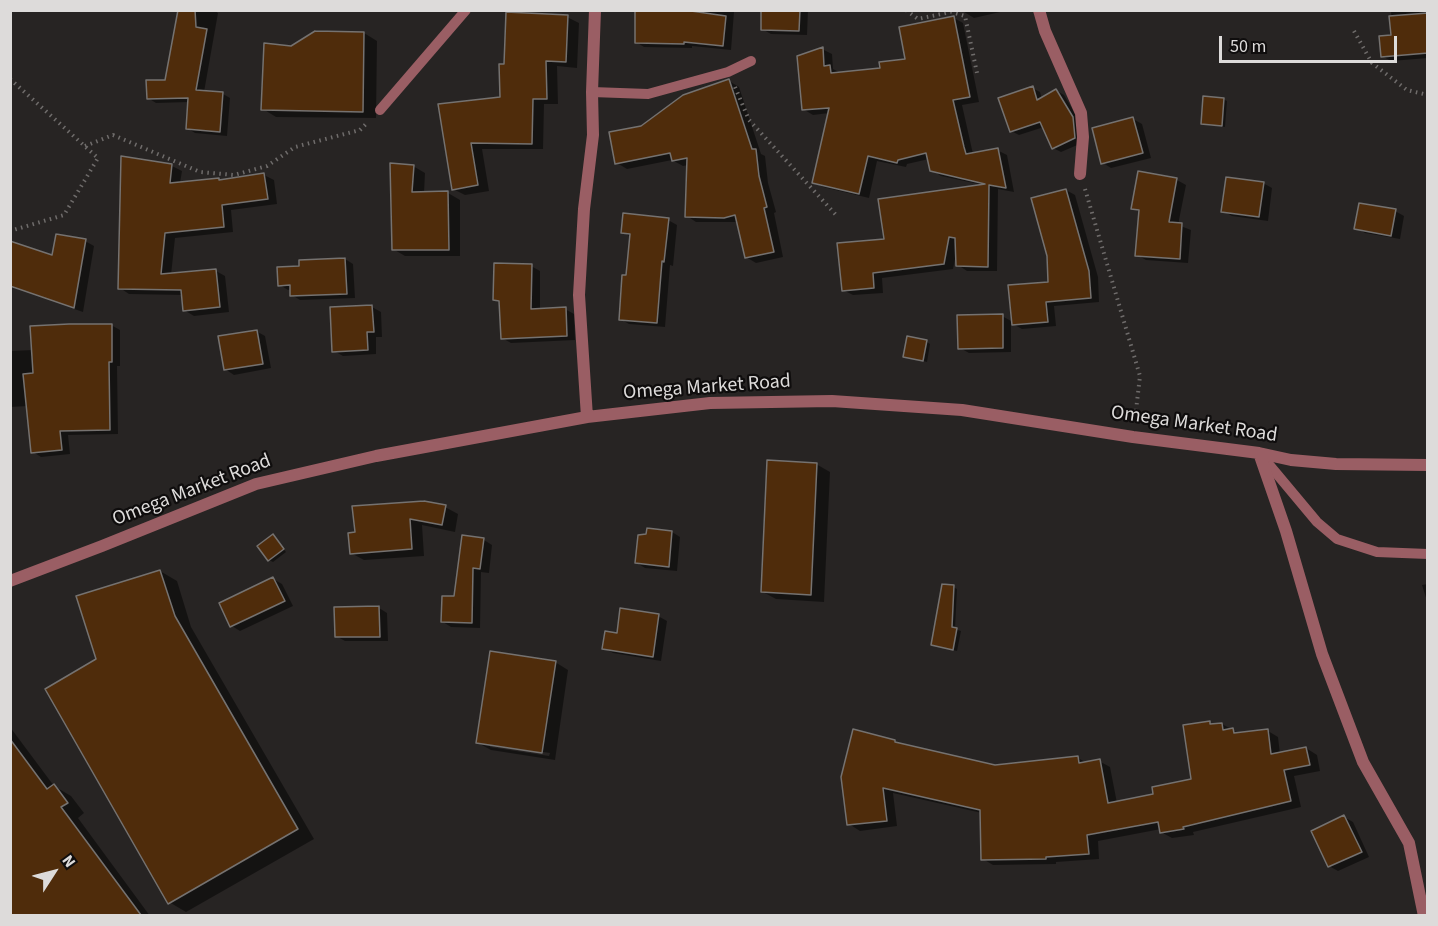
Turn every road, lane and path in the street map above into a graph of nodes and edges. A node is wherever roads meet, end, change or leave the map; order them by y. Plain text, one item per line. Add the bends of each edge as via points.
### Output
1 (466, 10) edge
2 (595, 10) edge
3 (906, 10) edge
4 (1039, 10) edge
5 (1354, 31) dead end
6 (751, 61) dead end
7 (728, 72) junction
8 (977, 73) dead end
9 (10, 79) edge
10 (592, 92) junction
11 (1428, 95) edge
12 (380, 110) joint
13 (85, 146) junction
14 (1080, 174) joint
15 (837, 216) dead end
16 (10, 231) edge
17 (586, 417) junction
18 (1133, 436) junction
19 (1259, 453) junction
20 (1428, 465) edge
21 (1428, 554) edge
22 (10, 581) edge
23 (1424, 915) edge

1 - 12 lane
2 - 10 street
3 - 8 path via 918,19 951,12 965,16
4 - 14 street via 1081,113
5 - 11 path via 1372,63 1407,90
6 - 7 lane
7 - 10 lane via 648,94
7 - 15 path via 749,120
9 - 13 path
10 - 17 street via 593,135 579,295
12 - 13 path via 360,130 295,147 267,166 234,175 200,172 113,135
13 - 16 path via 98,158 64,215
14 - 18 path via 1140,376
17 - 18 street, Omega Market Road via 710,404 832,401 962,410
17 - 22 street, Omega Market Road via 376,456 256,484
18 - 19 street, Omega Market Road
19 - 20 street, Omega Market Road via 1325,463
19 - 21 lane via 1317,522 1337,539 1377,552
19 - 23 street via 1322,654 1363,762 1409,843

